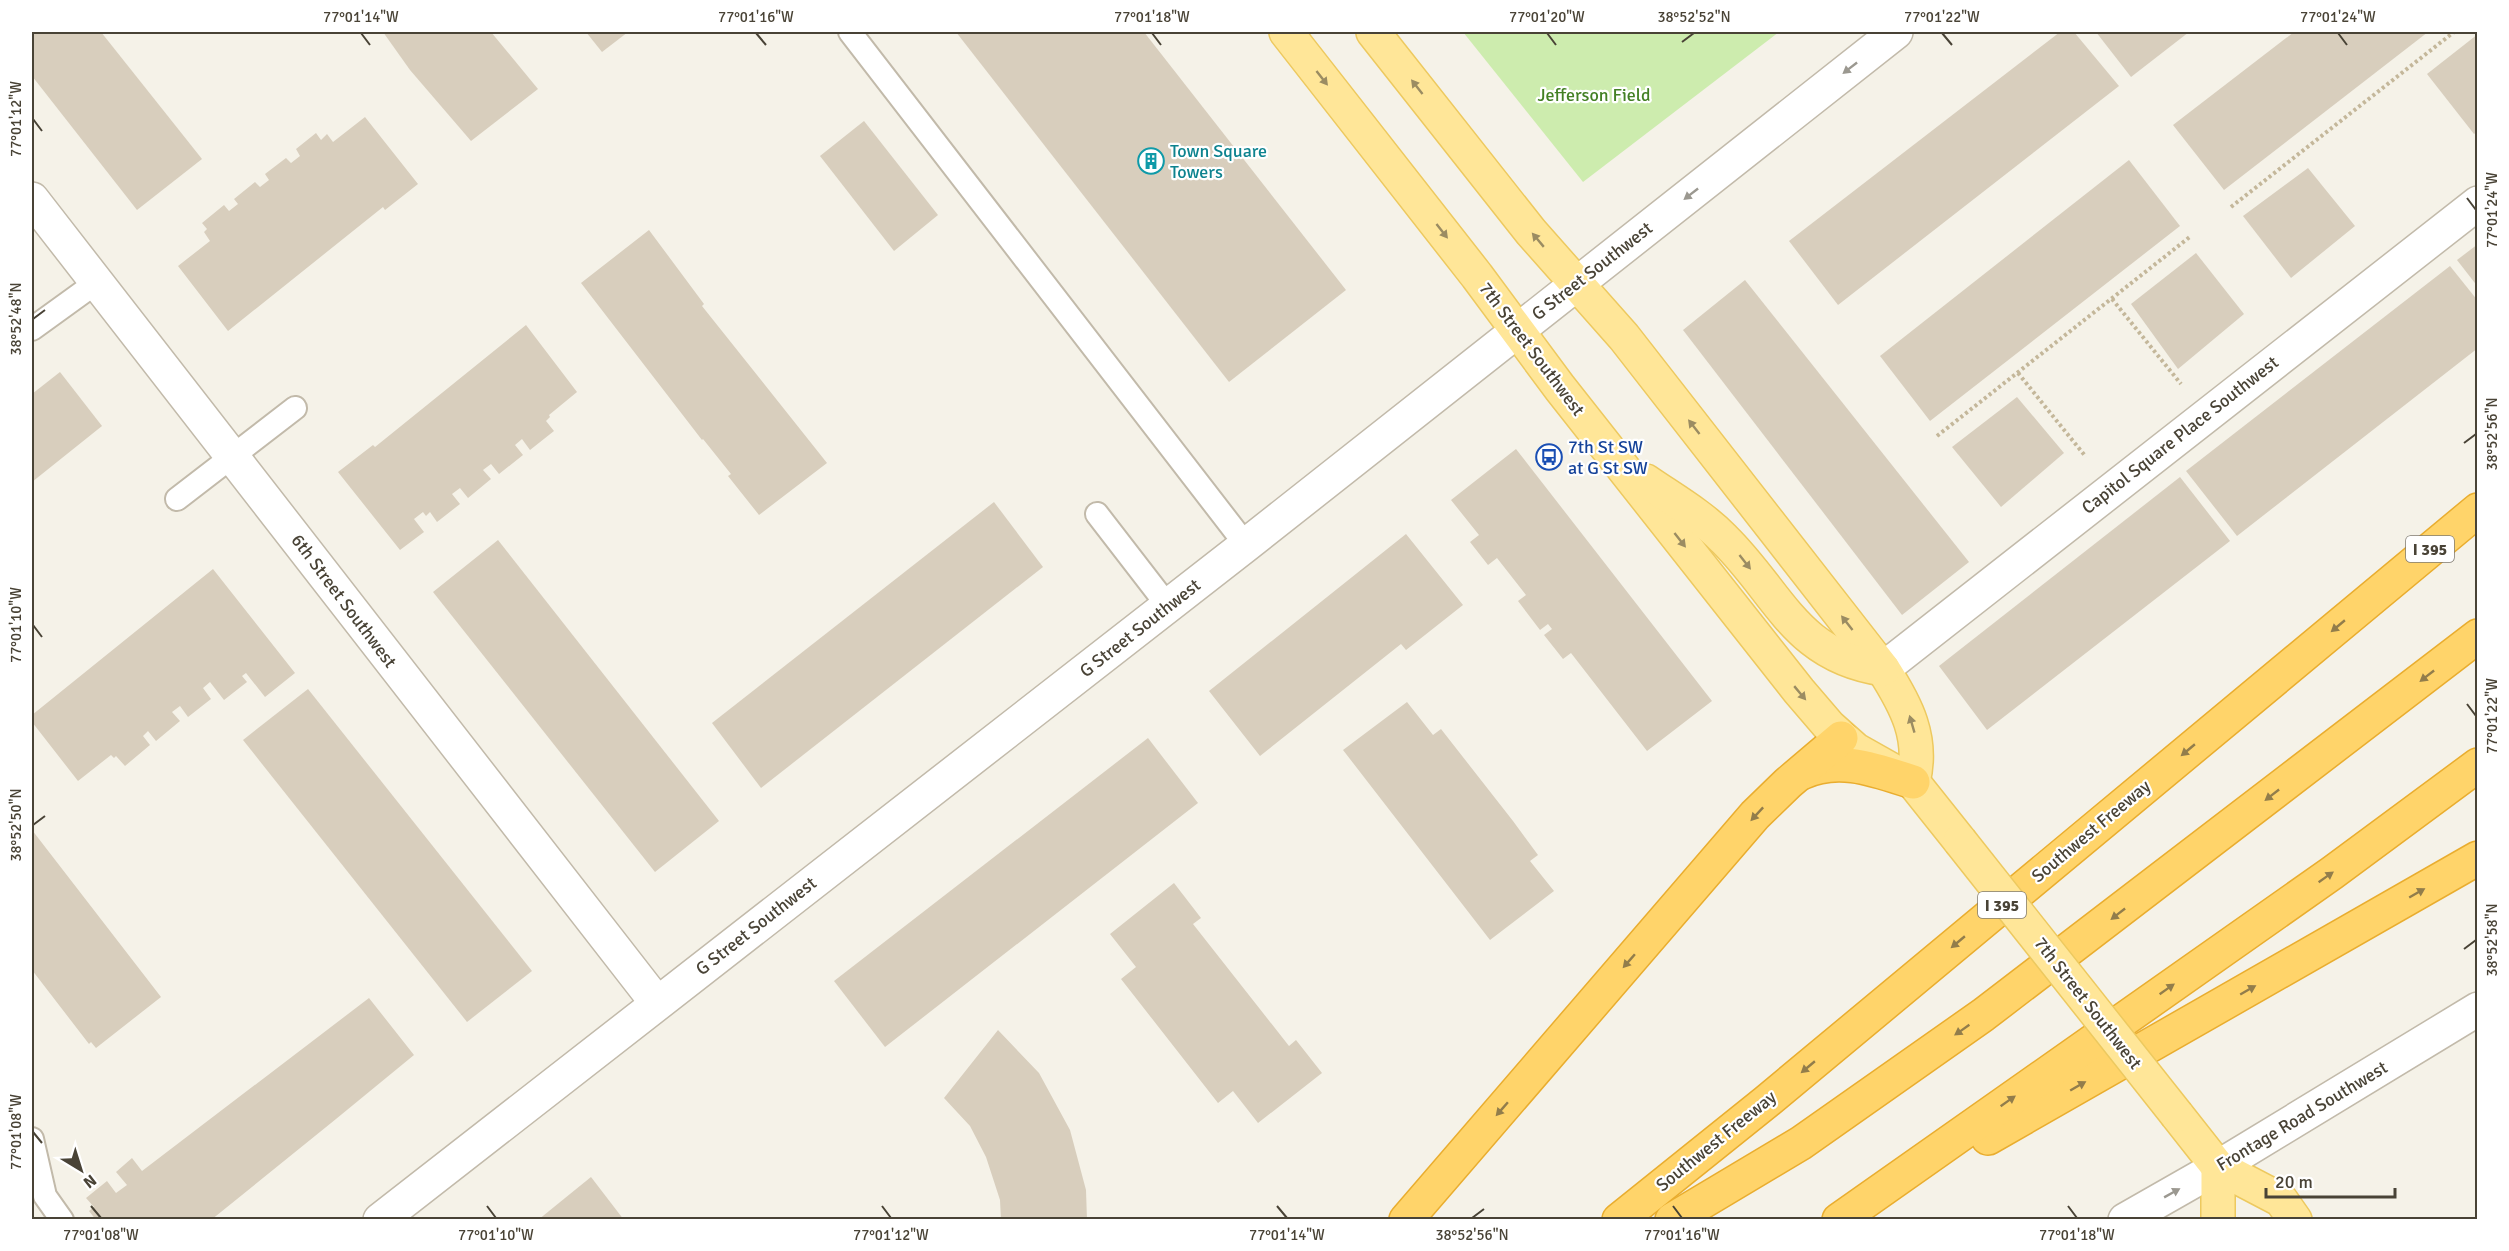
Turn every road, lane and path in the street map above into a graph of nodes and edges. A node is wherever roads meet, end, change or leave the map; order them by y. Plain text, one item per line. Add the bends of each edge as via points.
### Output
1 (850, 32) edge
2 (1286, 32) edge
3 (1373, 32) edge
4 (1896, 32) edge
5 (2454, 32) edge
6 (32, 199) edge
7 (2478, 203) edge
8 (2231, 207) dead end
9 (2191, 236) dead end
10 (97, 282) junction
11 (1576, 285) junction
12 (2112, 299) junction
13 (32, 329) edge
14 (1518, 330) junction
15 (2018, 374) junction
16 (2181, 384) dead end
17 (295, 408) dead end
18 (1937, 436) dead end
19 (233, 456) junction
20 (2086, 457) dead end
21 (1618, 461) junction
22 (177, 499) dead end
23 (2478, 510) edge
24 (1097, 514) dead end
25 (2478, 520) edge
26 (1246, 545) junction
27 (2383, 588) junction
28 (1168, 606) junction
29 (2476, 638) edge
30 (1884, 669) junction
31 (1841, 738) junction
32 (2478, 765) edge
33 (1800, 774) junction
34 (1913, 782) junction
35 (2478, 858) edge
36 (657, 1004) junction
37 (2478, 1009) edge
38 (32, 1139) edge
39 (2218, 1167) junction
40 (62, 1220) edge
41 (380, 1220) edge
42 (1406, 1220) edge
43 (1619, 1220) edge
44 (1672, 1220) edge
45 (1839, 1220) edge
46 (1845, 1220) edge
47 (2125, 1220) edge
48 (2218, 1220) edge
49 (2295, 1220) edge

1 - 26 lane
2 -> 14 main road, 7th Street Southwest
11 -> 3 main road
4 -> 11 street, G Street Southwest
5 - 8 path
6 - 10 street, 6th Street Southwest
7 - 30 street, Capitol Square Place Southwest
9 - 12 path
10 - 13 lane
10 - 19 street, 6th Street Southwest
11 - 14 street, G Street Southwest
30 -> 11 main road via 1624,337
12 - 15 path
12 - 16 path
14 - 21 main road, 7th Street Southwest
14 - 26 street, G Street Southwest
15 - 18 path
15 - 20 path
17 - 19 lane
19 - 22 lane
19 - 36 street, 6th Street Southwest
21 -> 30 main road via 1723,537 1810,639 1856,664
21 -> 31 main road, 7th Street Southwest via 1772,659
23 - 27 highway, Southwest Freeway / I 395
24 - 28 lane
25 - 27 highway
26 - 28 street, G Street Southwest
27 -> 43 highway, Southwest Freeway / I 395
28 - 36 street, G Street Southwest
29 -> 44 highway via 1983,1016 1801,1143
34 -> 30 main road via 1917,757 1914,729
31 - 33 highway
31 - 34 main road, 7th Street Southwest via 1873,762
45 -> 32 highway via 2322,880
33 - 34 highway via 1824,764 1838,764 1867,767
33 -> 42 highway via 1755,815
34 - 39 main road, 7th Street Southwest, bridge
46 -> 35 highway
36 - 41 street, G Street Southwest
37 - 39 street, Frontage Road Southwest
38 - 40 lane via 45,1196
47 -> 39 street, Frontage Road Southwest
39 - 48 main road
39 - 49 main road, 7th Street Southwest via 2281,1200

